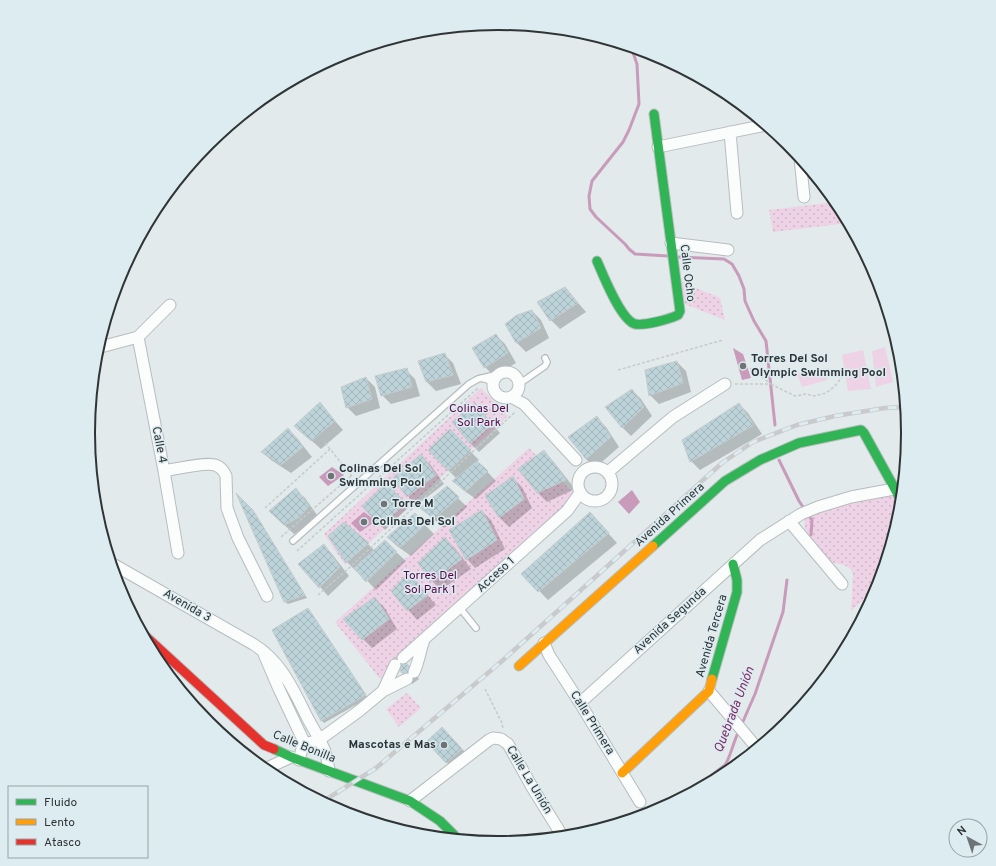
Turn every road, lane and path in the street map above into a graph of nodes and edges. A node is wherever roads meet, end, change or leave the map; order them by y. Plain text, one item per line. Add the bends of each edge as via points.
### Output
1 (654, 114) dead end
2 (760, 127) edge
3 (730, 132) junction
4 (658, 148) junction
5 (801, 167) edge
6 (804, 197) dead end
7 (737, 213) dead end
8 (728, 250) dead end
9 (672, 252) junction
10 (597, 261) dead end
11 (170, 305) dead end
12 (138, 337) junction
13 (723, 340) dead end
14 (105, 346) edge
15 (545, 358) dead end
16 (750, 368) dead end
17 (618, 370) dead end
18 (842, 377) dead end
19 (478, 379) junction
20 (495, 382) junction
21 (725, 384) joint
22 (771, 384) junction
23 (480, 386) dead end
24 (514, 392) junction
25 (524, 404) junction
26 (325, 443) dead end
27 (330, 449) junction
28 (576, 460) junction
29 (590, 468) junction
30 (164, 471) junction
31 (608, 472) junction
32 (351, 476) junction
33 (580, 476) junction
34 (358, 483) junction
35 (894, 489) junction
36 (897, 493) edge
37 (584, 496) junction
38 (265, 508) dead end
39 (789, 521) junction
40 (281, 537) dead end
41 (293, 541) dead end
42 (297, 551) dead end
43 (178, 553) dead end
44 (733, 564) junction
45 (118, 567) edge
46 (842, 584) dead end
47 (318, 595) dead end
48 (267, 596) dead end
49 (460, 608) junction
50 (476, 628) dead end
51 (424, 640) junction
52 (544, 643) junction
53 (156, 646) edge
54 (262, 650) junction
55 (519, 666) dead end
56 (485, 689) dead end
57 (383, 691) junction
58 (709, 691) junction
59 (580, 703) junction
60 (319, 740) junction
61 (504, 740) junction
62 (305, 744) junction
63 (754, 744) edge
64 (295, 758) junction
65 (272, 766) edge
66 (329, 771) junction
67 (622, 773) junction
68 (410, 801) junction
69 (640, 802) dead end
70 (560, 831) edge
71 (453, 834) edge

1 - 4 street, Calle Ocho
2 - 3 street
3 - 4 street
3 - 7 street
4 - 9 street, Calle Ocho
5 - 6 street
8 - 9 street
9 - 10 street, Calle Ocho via 680,311 674,317 640,324 634,324 624,316
11 - 12 street
12 - 14 street
12 - 30 street, Calle 4
13 - 17 path
15 - 24 lane via 545,366
16 - 22 path
18 - 22 path via 826,393 814,396 795,396
19 - 20 lane
19 - 20 lane
19 - 34 lane via 469,384
20 - 24 street via 494,390 497,394 506,398
20 - 24 path via 498,398
20 - 24 street via 509,373 514,375 517,379
21 - 22 path
21 - 31 street via 673,417
23 - 42 path
24 - 25 street
25 - 28 street
25 - 47 path
26 - 27 path
27 - 32 path
27 - 38 path
28 - 29 street
28 - 33 street
29 - 31 street via 603,468
29 - 33 street
30 - 43 street, Calle 4
30 - 48 street via 210,464 220,467 226,476 227,508 238,538
31 - 37 street via 612,482 610,492 604,499 599,501
32 - 34 path
32 - 40 path
33 - 37 street via 578,481
34 - 41 lane
35 - 36 street
35 - 39 street, Avenida Segunda via 851,497 818,507
35 - 52 street, Avenida Primera via 861,430 799,442 760,460 725,481
37 - 49 street, Acceso 1
39 - 44 street, Avenida Segunda via 760,540
39 - 46 street
44 - 58 street, Avenida Tercera via 737,592
44 - 59 street, Avenida Segunda
45 - 54 street, Avenida 3
49 - 50 lane
49 - 51 street, Acceso 1
51 - 57 street, Acceso 1 via 399,662
51 - 57 street, Acceso 1 via 416,668 410,676
52 - 55 street, Avenida Primera
52 - 59 street, Calle Primera
53 - 64 street, Calle Bonilla via 264,745
54 - 60 street, Avenida 3 via 282,670
54 - 62 street
56 - 61 path via 502,723
57 - 60 street, Acceso 1
58 - 63 street
58 - 67 street, Avenida Tercera
59 - 67 street, Calle Primera
60 - 62 street
60 - 66 street, Avenida 3 via 324,747
61 - 68 street, Calle La Unión via 489,740
61 - 70 street, Calle La Unión
62 - 64 street
64 - 65 street
64 - 66 street, Calle Bonilla
66 - 68 street, Calle Bonilla
67 - 69 street, Calle Primera
68 - 71 street, Calle Bonilla via 440,821

